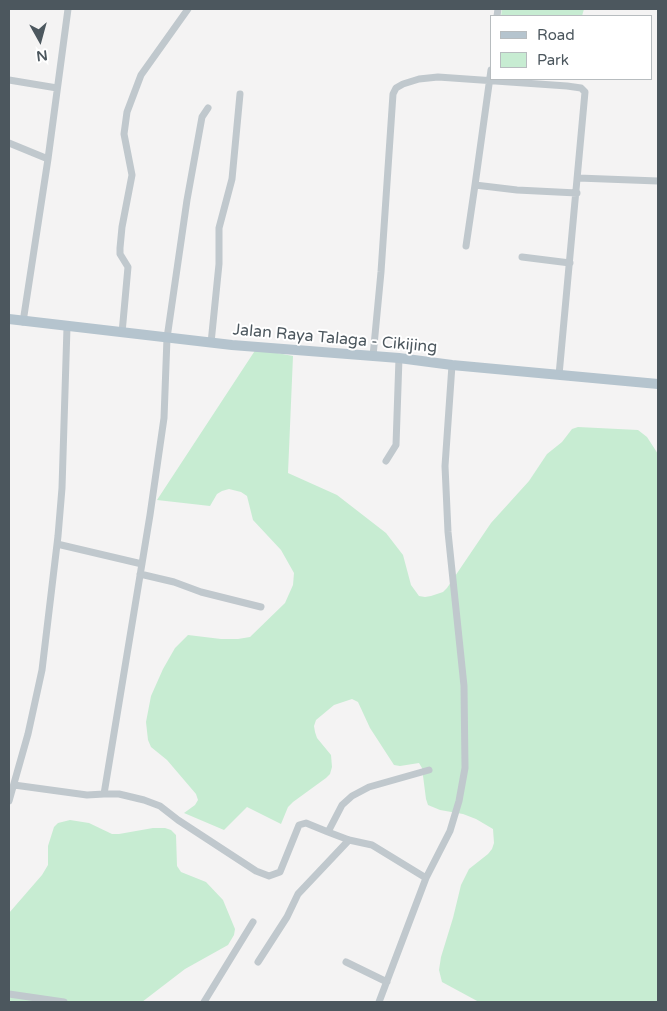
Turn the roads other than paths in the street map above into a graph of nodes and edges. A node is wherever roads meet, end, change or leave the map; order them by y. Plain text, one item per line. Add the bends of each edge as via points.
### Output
1 (68, 9) edge
2 (188, 9) edge
3 (9, 80) edge
4 (490, 80) junction
5 (58, 88) junction
6 (240, 94) dead end
7 (208, 108) dead end
8 (9, 143) edge
9 (48, 159) junction
10 (578, 178) junction
11 (658, 181) edge
12 (475, 185) junction
13 (577, 193) junction
14 (466, 246) dead end
15 (522, 257) dead end
16 (570, 262) junction
17 (9, 319) edge
18 (23, 322) junction
19 (67, 327) junction
20 (122, 333) junction
21 (167, 338) junction
22 (211, 342) junction
23 (374, 356) junction
24 (399, 358) junction
25 (452, 365) junction
26 (559, 375) junction
27 (658, 384) edge
28 (386, 461) dead end
29 (57, 544) junction
30 (142, 564) junction
31 (140, 574) junction
32 (261, 607) dead end
33 (429, 770) dead end
34 (14, 785) junction
35 (104, 794) junction
36 (9, 801) edge
37 (328, 832) junction
38 (349, 840) junction
39 (426, 878) junction
40 (253, 922) dead end
41 (258, 962) dead end
42 (346, 962) dead end
43 (387, 982) junction
44 (9, 994) edge
45 (64, 1002) edge
46 (204, 1002) edge
47 (379, 1002) edge

1 - 5 street
2 - 20 street via 141,75 126,112 124,134 132,175 120,248 128,267
3 - 5 street
4 - 10 street via 584,89
4 - 12 street
4 - 23 street via 438,76 403,84 392,94
5 - 9 street
6 - 22 street via 232,179 219,228 219,264
7 - 21 street via 202,117 187,200
8 - 9 street
9 - 18 street
10 - 11 street
10 - 13 street
12 - 13 street
12 - 14 street
13 - 16 street
15 - 16 street
16 - 26 street
17 - 18 main road, Jalan Raya Talaga - Cikijing
18 - 19 main road, Jalan Raya Talaga - Cikijing
19 - 20 main road, Jalan Raya Talaga - Cikijing
19 - 29 street
20 - 21 main road, Jalan Raya Talaga - Cikijing
21 - 22 main road, Jalan Raya Talaga - Cikijing
21 - 30 street via 164,418
22 - 23 main road, Jalan Raya Talaga - Cikijing
23 - 24 main road, Jalan Raya Talaga - Cikijing
24 - 25 main road, Jalan Raya Talaga - Cikijing
24 - 28 street via 396,445
25 - 26 main road, Jalan Raya Talaga - Cikijing
25 - 39 street via 446,466 448,532 464,686 464,768 450,831
26 - 27 main road, Jalan Raya Talaga - Cikijing
29 - 30 street
29 - 34 street via 42,670
30 - 31 street
31 - 32 street
31 - 35 street
33 - 37 street via 369,787 352,796 342,805
34 - 35 street via 87,795
34 - 36 street
35 - 37 street via 120,794 160,806 268,876 280,872 299,824 306,823
37 - 38 street
38 - 39 street via 372,845
38 - 41 street via 298,894
39 - 43 street
40 - 46 street
42 - 43 street
43 - 47 street
44 - 45 street

